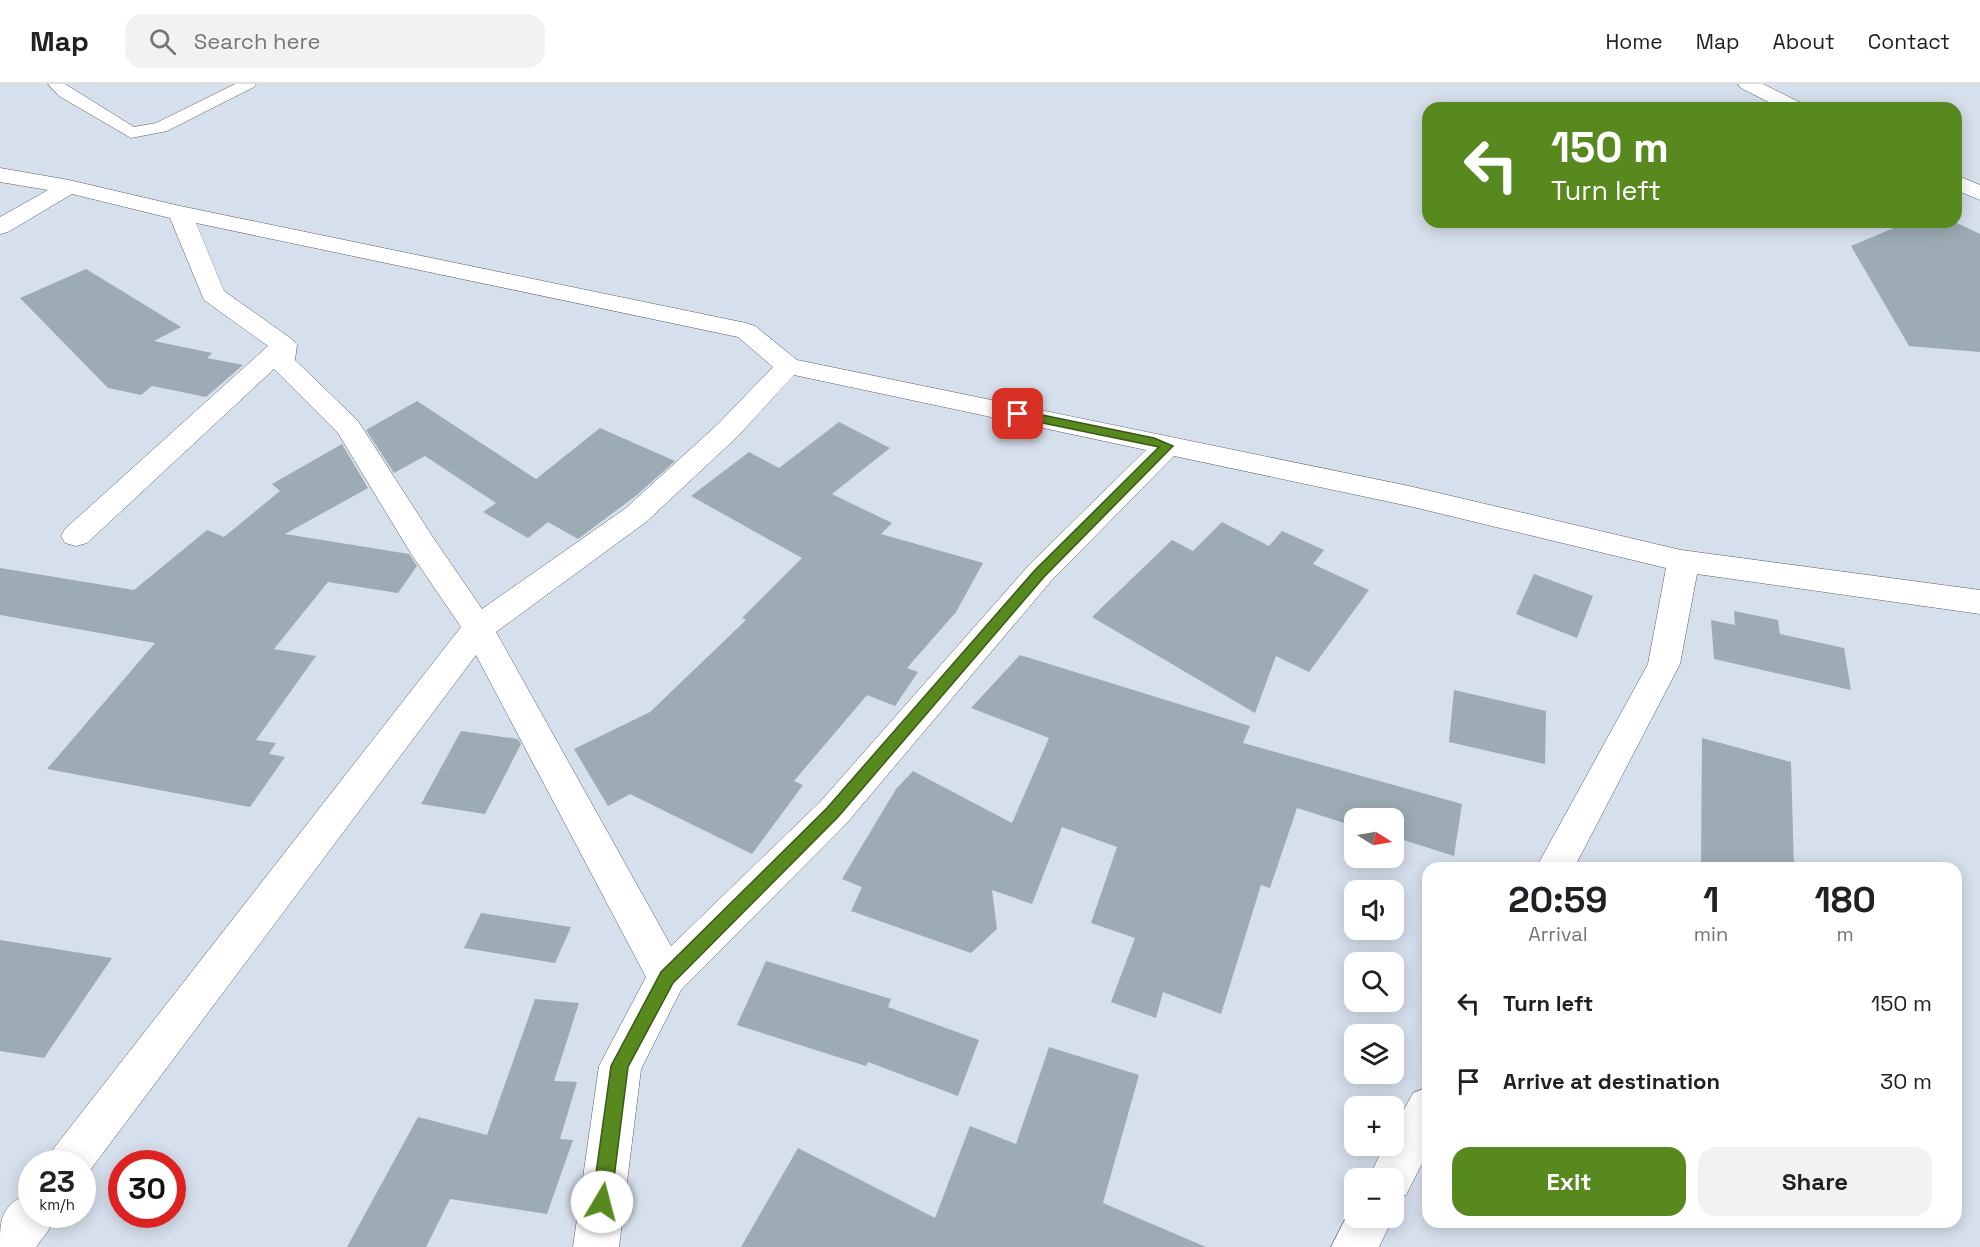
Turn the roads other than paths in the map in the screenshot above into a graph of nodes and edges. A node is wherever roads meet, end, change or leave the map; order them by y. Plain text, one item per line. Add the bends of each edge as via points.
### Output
1 (56, 84) edge
2 (248, 84) edge
3 (1748, 84) edge
4 (1784, 102) edge
5 (0, 174) edge
6 (1962, 185) edge
7 (69, 187) junction
8 (1980, 193) edge
9 (180, 213) junction
10 (0, 227) edge
11 (284, 345) junction
12 (788, 366) junction
13 (1167, 446) junction
14 (76, 536) dead end
15 (1680, 561) junction
16 (1980, 602) edge
17 (478, 628) junction
18 (1558, 862) edge
19 (667, 977) junction
20 (1422, 1119) edge
21 (81, 1150) edge
22 (1396, 1168) edge
23 (22, 1228) edge
24 (1364, 1228) edge
25 (7, 1247) edge
26 (596, 1247) edge
27 (1354, 1247) edge

1 - 2 lane via 131,133 161,127
3 - 4 street
5 - 7 street
6 - 8 street
7 - 9 street
7 - 10 street
9 - 11 street via 213,295
9 - 12 street via 746,331
11 - 14 street
11 - 17 street via 282,362 348,427
12 - 13 street
12 - 17 street via 728,430 636,515
13 - 15 street via 1409,496
13 - 19 street via 1040,573 833,813
15 - 16 street
15 - 18 street via 1682,573 1664,664
17 - 19 street
17 - 21 street
19 - 26 street via 620,1066
20 - 22 street
23 - 25 street
24 - 27 street

